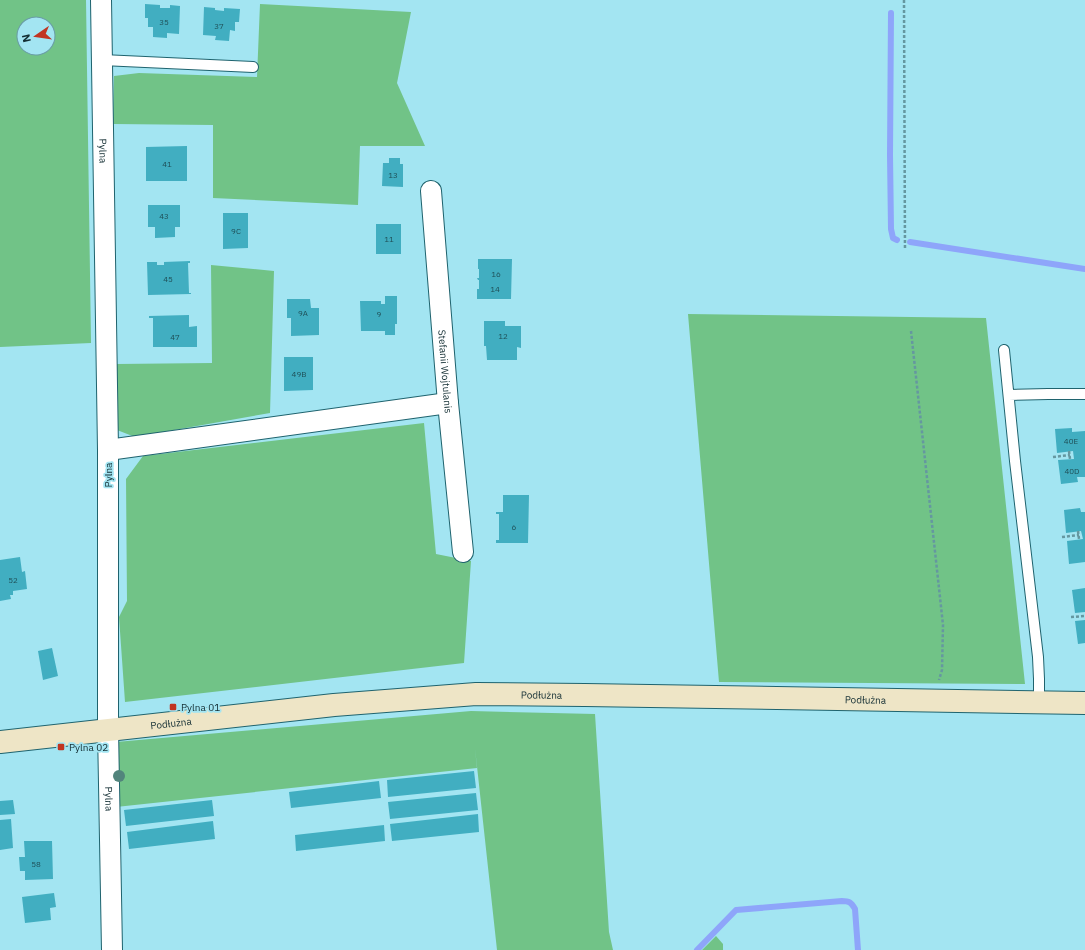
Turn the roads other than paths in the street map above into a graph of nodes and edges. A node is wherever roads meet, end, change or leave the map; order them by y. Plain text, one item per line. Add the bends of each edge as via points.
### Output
1 (101, 0) edge
2 (102, 60) junction
3 (254, 67) dead end
4 (431, 191) dead end
5 (1004, 350) dead end
6 (1085, 394) edge
7 (1009, 395) junction
8 (448, 403) junction
9 (108, 450) junction
10 (463, 552) dead end
11 (1039, 703) junction
12 (1085, 703) edge
13 (108, 729) junction
14 (0, 742) edge
15 (112, 950) edge

1 - 2 street, Pylna
2 - 3 lane
2 - 9 street, Pylna
4 - 8 street, Stefanii Wojtulanis
5 - 7 lane
6 - 7 lane
7 - 11 lane via 1038,657
8 - 9 street
8 - 10 street, Stefanii Wojtulanis
9 - 13 street, Pylna
11 - 12 street, Podłużna
11 - 13 street, Podłużna via 476,694 334,705
13 - 14 street, Podłużna
13 - 15 street, Pylna

